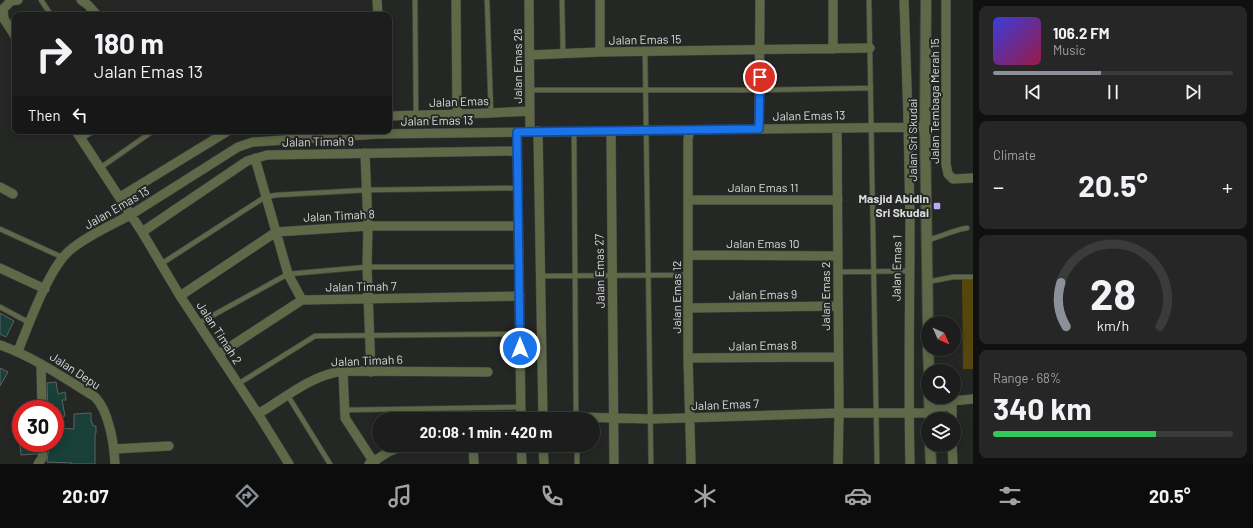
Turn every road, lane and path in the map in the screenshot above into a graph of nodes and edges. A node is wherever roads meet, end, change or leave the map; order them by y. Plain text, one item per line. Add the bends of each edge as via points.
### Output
1 (18, 0) edge
2 (41, 0) edge
3 (81, 0) edge
4 (377, 0) edge
5 (415, 0) edge
6 (456, 0) edge
7 (487, 0) edge
8 (529, 0) edge
9 (562, 0) edge
10 (600, 0) edge
11 (760, 0) edge
12 (833, 0) edge
13 (869, 0) edge
14 (904, 0) edge
15 (926, 0) edge
16 (946, 0) edge
17 (49, 12) edge
18 (94, 12) edge
19 (378, 12) edge
20 (12, 31) edge
21 (870, 48) junction
22 (833, 49) junction
23 (760, 50) junction
24 (600, 52) junction
25 (645, 52) junction
26 (563, 54) junction
27 (530, 55) junction
28 (871, 88) junction
29 (530, 90) junction
30 (646, 90) junction
31 (760, 90) junction
32 (530, 111) junction
33 (491, 113) junction
34 (457, 114) junction
35 (416, 115) junction
36 (392, 116) edge
37 (872, 127) junction
38 (907, 127) junction
39 (925, 127) junction
40 (837, 128) junction
41 (759, 129) junction
42 (611, 130) junction
43 (646, 130) junction
44 (690, 130) junction
45 (534, 131) junction
46 (574, 131) junction
47 (392, 132) edge
48 (517, 132) junction
49 (78, 134) edge
50 (149, 134) edge
51 (223, 134) edge
52 (354, 134) edge
53 (517, 152) junction
54 (365, 153) junction
55 (255, 158) junction
56 (100, 168) junction
57 (973, 178) edge
58 (0, 187) edge
59 (518, 188) junction
60 (367, 190) junction
61 (13, 194) dead end
62 (265, 197) junction
63 (120, 198) junction
64 (688, 200) junction
65 (838, 200) junction
66 (131, 214) junction
67 (368, 226) junction
68 (518, 226) junction
69 (967, 228) dead end
70 (0, 229) edge
71 (142, 232) junction
72 (276, 232) junction
73 (927, 240) junction
74 (688, 255) junction
75 (838, 256) junction
76 (64, 258) junction
77 (161, 264) junction
78 (519, 266) junction
79 (367, 267) junction
80 (0, 268) edge
81 (873, 270) junction
82 (909, 271) junction
83 (838, 272) junction
84 (288, 274) junction
85 (612, 275) junction
86 (649, 275) junction
87 (688, 275) junction
88 (541, 276) junction
89 (576, 276) junction
90 (973, 277) edge
91 (927, 282) junction
92 (45, 289) junction
93 (180, 296) junction
94 (520, 296) junction
95 (368, 299) junction
96 (302, 300) junction
97 (838, 306) junction
98 (0, 307) edge
99 (689, 308) junction
100 (928, 316) edge
101 (30, 323) junction
102 (199, 323) junction
103 (520, 334) junction
104 (369, 335) junction
105 (0, 344) edge
106 (18, 351) junction
107 (219, 354) junction
108 (838, 357) junction
109 (688, 358) junction
110 (41, 364) junction
111 (343, 371) junction
112 (371, 372) junction
113 (488, 372) dead end
114 (238, 384) junction
115 (288, 396) junction
116 (973, 399) edge
117 (42, 400) edge
118 (961, 400) edge
119 (948, 404) edge
120 (520, 407) junction
121 (344, 410) junction
122 (520, 412) edge
123 (543, 412) edge
124 (576, 412) edge
125 (934, 412) edge
126 (839, 413) junction
127 (876, 413) junction
128 (909, 413) junction
129 (258, 414) junction
130 (921, 414) edge
131 (614, 415) junction
132 (600, 416) edge
133 (689, 418) junction
134 (650, 419) junction
135 (169, 446) dead end
136 (114, 449) junction
137 (42, 452) edge
138 (388, 452) edge
139 (473, 452) edge
140 (521, 452) edge
141 (543, 452) edge
142 (577, 452) edge
143 (930, 452) edge
144 (952, 452) edge
145 (372, 463) edge
146 (38, 464) edge
147 (115, 464) edge
148 (289, 464) edge
149 (330, 464) edge
150 (474, 464) edge
151 (522, 464) edge
152 (544, 464) edge
153 (577, 464) edge
154 (614, 464) edge
155 (651, 464) edge
156 (691, 464) edge
157 (838, 464) edge
158 (876, 464) edge
159 (910, 464) edge
160 (930, 464) edge
161 (953, 464) edge

1 - 20 street via 11,1 3,9 4,19
2 - 17 lane
3 - 18 street
4 - 19 street
5 - 35 lane
6 - 34 street
7 - 33 lane
8 - 27 street, Jalan Emas 26
9 - 26 lane
10 - 24 street
11 - 23 street
12 - 22 street
13 - 21 lane
14 - 38 street, Jalan Emas 1
15 - 39 street, Jalan Sri Skudai
16 - 57 street, Jalan Tembaga Merah 15 via 946,164 948,174 953,179
21 - 22 street, Jalan Emas 15
21 - 28 lane
22 - 23 street, Jalan Emas 15
23 - 25 street, Jalan Emas 15
23 - 31 street
24 - 25 street, Jalan Emas 15
24 - 26 street, Jalan Emas 15
25 - 30 lane
26 - 27 street, Jalan Emas 15
27 - 29 street, Jalan Emas 26
28 - 31 lane
28 - 37 lane
29 - 30 lane
29 - 32 street, Jalan Emas 26
30 - 31 lane
30 - 43 lane
31 - 41 street
32 - 33 street, Jalan Emas
32 - 45 street, Jalan Emas 26
33 - 34 street, Jalan Emas
34 - 35 street, Jalan Emas
35 - 36 street, Jalan Emas
37 - 38 street, Jalan Emas 13
37 - 40 street, Jalan Emas 13
37 - 81 lane
38 - 39 street, Jalan Emas 13
38 - 82 street, Jalan Emas 1
39 - 73 street, Jalan Sri Skudai
40 - 41 street, Jalan Emas 13
40 - 65 street, Jalan Emas 2
41 - 44 street, Jalan Emas 13
42 - 43 street, Jalan Emas 13
42 - 46 street, Jalan Emas 13
42 - 85 street, Jalan Emas 27
43 - 44 street, Jalan Emas 13
43 - 86 lane
44 - 64 street, Jalan Emas 12
45 - 46 street, Jalan Emas 13
45 - 48 street, Jalan Emas 13
45 - 88 street, Jalan Emas 26
46 - 89 lane
47 - 48 street, Jalan Emas 13
48 - 53 street
49 - 56 street, Jalan Timah 2
50 - 56 lane
51 - 63 street
52 - 66 street, Jalan Emas 13 via 246,144
53 - 54 street, Jalan Timah 9
53 - 59 street
54 - 55 street, Jalan Timah 9 via 267,155
54 - 60 street
55 - 62 street
55 - 71 street, Jalan Timah 9 via 247,160
56 - 63 street, Jalan Timah 2
58 - 61 street
59 - 60 lane
59 - 68 street
60 - 62 lane
60 - 67 street
62 - 72 street
62 - 77 lane
63 - 66 street, Jalan Timah 2
64 - 65 street, Jalan Emas 11
64 - 74 street, Jalan Emas 12
65 - 75 street, Jalan Emas 2
66 - 71 street, Jalan Timah 2
66 - 76 street, Jalan Emas 13 via 83,241
67 - 68 street, Jalan Timah 8
67 - 72 street, Jalan Timah 8
67 - 79 street
68 - 78 street
69 - 73 lane
70 - 76 lane
71 - 77 street, Jalan Timah 2
72 - 84 street
72 - 93 street, Jalan Timah 8
73 - 91 street, Jalan Sri Skudai
74 - 75 street, Jalan Emas 10
74 - 87 street, Jalan Emas 12
75 - 83 street, Jalan Emas 2
76 - 92 street, Jalan Emas 13
77 - 93 street, Jalan Timah 2
78 - 79 lane
78 - 94 street
79 - 84 lane
79 - 95 street
80 - 92 street
81 - 82 lane
81 - 83 lane
81 - 127 lane
82 - 128 street, Jalan Emas 1
83 - 97 street, Jalan Emas 2
84 - 96 street
84 - 102 lane
85 - 86 lane
85 - 89 lane
85 - 131 street, Jalan Emas 27
86 - 87 lane
86 - 134 lane
87 - 99 street, Jalan Emas 12
88 - 89 lane
88 - 123 street, Jalan Emas 26
89 - 124 lane
90 - 91 lane via 953,277
91 - 100 street, Jalan Sri Skudai
92 - 101 street, Jalan Emas 13
93 - 102 street, Jalan Timah 2
94 - 95 street, Jalan Timah 7
94 - 103 street
95 - 96 street, Jalan Timah 7
95 - 104 street
96 - 107 street
97 - 99 street, Jalan Emas 9
97 - 108 street, Jalan Emas 2
98 - 101 lane
99 - 109 street, Jalan Emas 12
101 - 106 street, Jalan Emas 13
102 - 107 street, Jalan Timah 2
103 - 104 lane
103 - 120 street
104 - 112 street
104 - 114 lane via 315,336
105 - 106 street, Jalan Depu
106 - 110 street, Jalan Depu
107 - 114 street, Jalan Timah 2
108 - 109 street, Jalan Emas 8
108 - 126 street, Jalan Emas 2
109 - 133 street, Jalan Emas 12
110 - 117 street
110 - 136 street, Jalan Depu via 100,402
111 - 112 street, Jalan Timah 6
111 - 115 street, Jalan Timah 6 via 318,377
111 - 121 street
112 - 113 street, Jalan Timah 6
114 - 129 street, Jalan Timah 2
115 - 129 street, Jalan Timah 6
115 - 149 lane
116 - 118 street
119 - 125 street, Jalan Emas 7
120 - 121 lane
120 - 122 street
121 - 145 street via 348,424
126 - 127 street, Jalan Emas 7
126 - 133 street, Jalan Emas 7
126 - 157 street, Jalan Emas 2
127 - 128 street, Jalan Emas 7
127 - 158 lane
128 - 130 street, Jalan Emas 7
128 - 159 street, Jalan Emas 1
129 - 148 street, Jalan Timah 2
131 - 132 street, Jalan Emas 7
131 - 134 street, Jalan Emas 7
131 - 154 street, Jalan Emas 27
133 - 134 street, Jalan Emas 7
133 - 156 street, Jalan Emas 12
134 - 155 lane
135 - 136 street
136 - 147 street, Jalan Depu
137 - 146 street
138 - 145 street
139 - 150 street
140 - 151 street
141 - 152 street
142 - 153 lane
143 - 160 street
144 - 161 street

